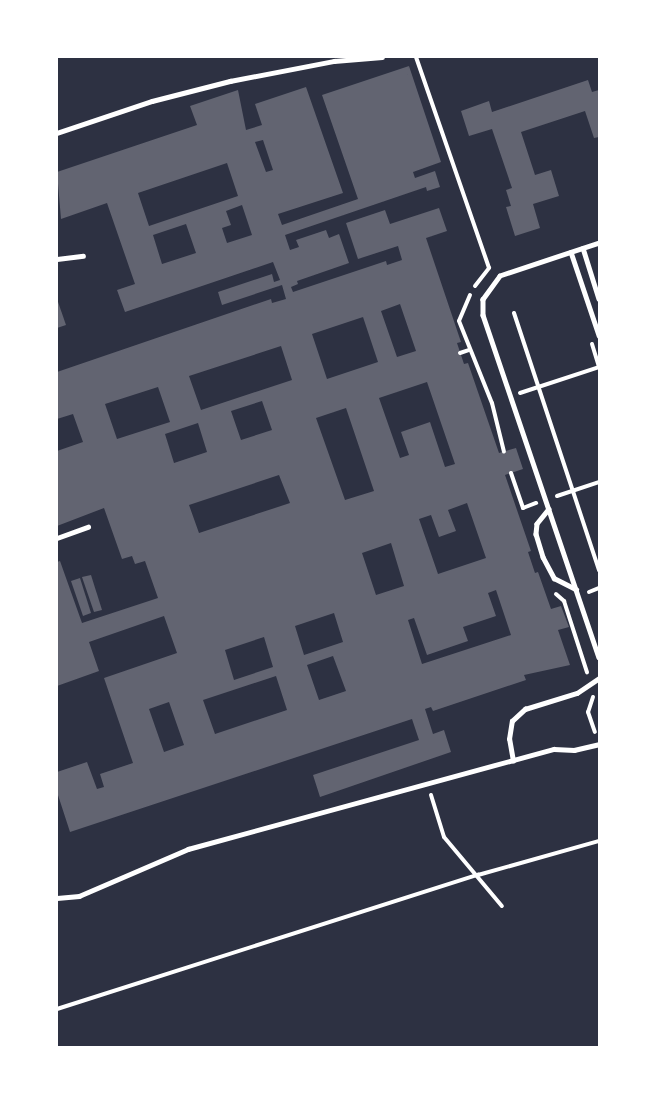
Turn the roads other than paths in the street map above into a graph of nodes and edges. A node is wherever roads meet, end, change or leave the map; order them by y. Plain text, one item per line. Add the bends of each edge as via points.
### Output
1 (382, 57) edge
2 (57, 133) edge
3 (599, 243) edge
4 (583, 248) junction
5 (571, 252) junction
6 (83, 256) dead end
7 (57, 259) edge
8 (599, 299) edge
9 (599, 335) edge
10 (549, 509) junction
11 (88, 527) dead end
12 (57, 538) edge
13 (576, 589) junction
14 (599, 657) edge
15 (599, 678) edge
16 (599, 744) edge
17 (513, 761) junction
18 (57, 898) edge

1 - 2 lane via 334,61 230,81 152,101
3 - 4 lane
4 - 5 lane
4 - 8 lane
5 - 9 lane
5 - 10 lane via 500,276 483,299 483,315
6 - 7 lane
10 - 13 lane
10 - 13 lane via 537,524 543,557 554,578
11 - 12 lane
13 - 14 lane
15 - 17 lane via 590,686 525,709 512,721 508,739
16 - 17 lane via 574,750 554,749
17 - 18 lane via 172,853 79,896

